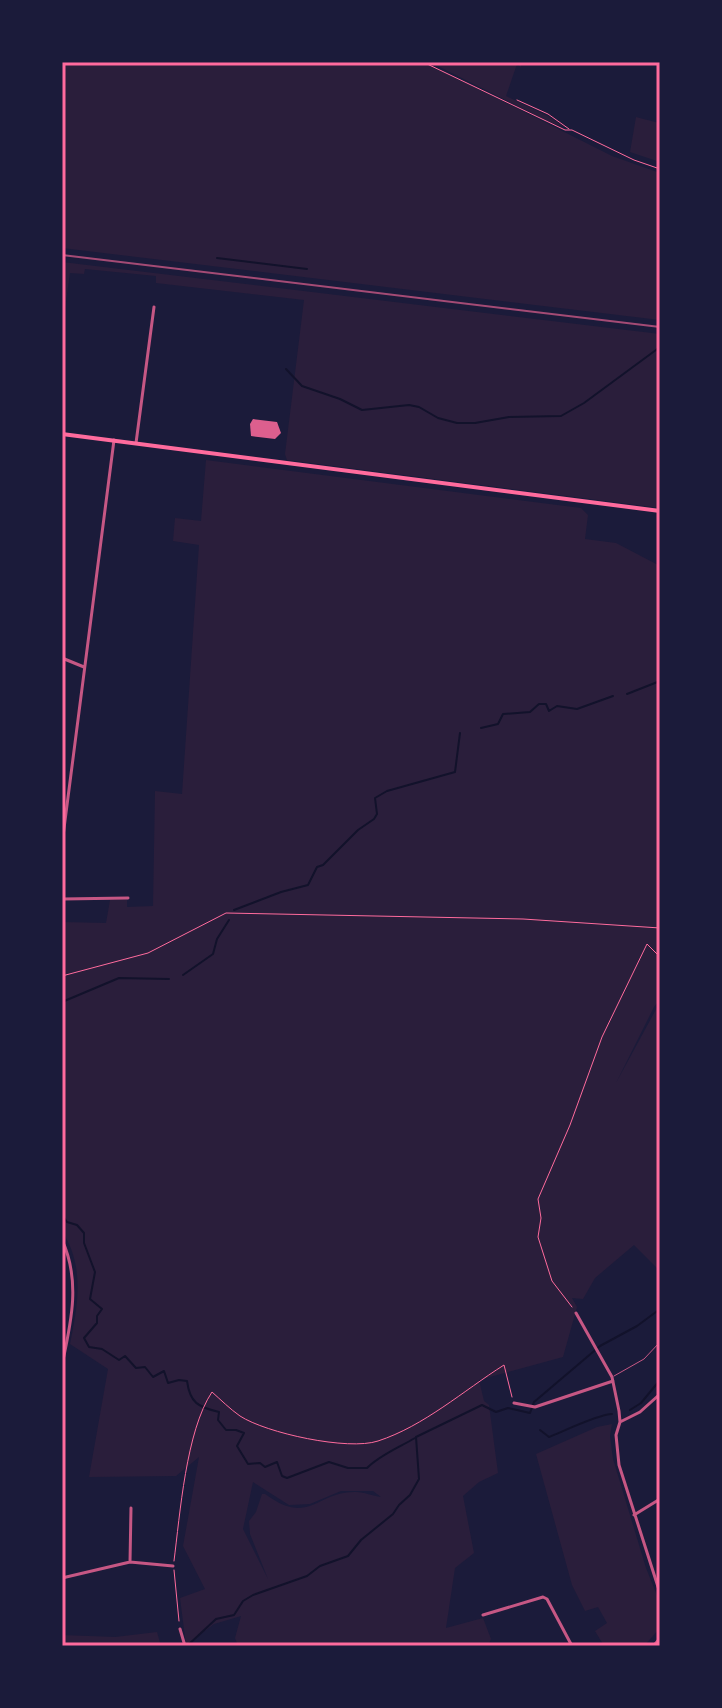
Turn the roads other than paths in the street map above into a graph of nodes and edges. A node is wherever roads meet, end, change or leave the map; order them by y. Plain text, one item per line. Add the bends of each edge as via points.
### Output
1 (154, 307) dead end
2 (62, 434) edge
3 (114, 440) junction
4 (136, 443) junction
5 (660, 511) edge
6 (62, 658) edge
7 (85, 667) junction
8 (62, 844) edge
9 (128, 898) dead end
10 (62, 899) edge
11 (62, 1240) edge
12 (576, 1313) road end
13 (660, 1342) edge
14 (62, 1365) edge
15 (613, 1379) junction
16 (660, 1394) edge
17 (514, 1403) road end
18 (620, 1422) junction
19 (660, 1499) edge
20 (131, 1508) dead end
21 (634, 1515) junction
22 (130, 1562) junction
23 (173, 1566) road end
24 (62, 1578) edge
25 (660, 1593) edge
26 (483, 1615) dead end
27 (180, 1629) road end
28 (660, 1639) edge
29 (184, 1645) edge
30 (572, 1646) edge
31 (654, 1646) edge

1 - 4 street
2 - 3 main road
3 - 4 main road
3 - 7 street
4 - 5 main road
6 - 7 street
7 - 8 street
9 - 10 street
11 - 14 street via 74,1287
12 - 15 street
13 - 15 lane
15 - 17 street via 532,1407
15 - 18 street
16 - 18 street
18 - 21 street via 619,1465
19 - 21 street
20 - 22 street
21 - 25 street
22 - 23 street
22 - 24 street
26 - 30 street via 543,1597
27 - 29 street
28 - 31 street

